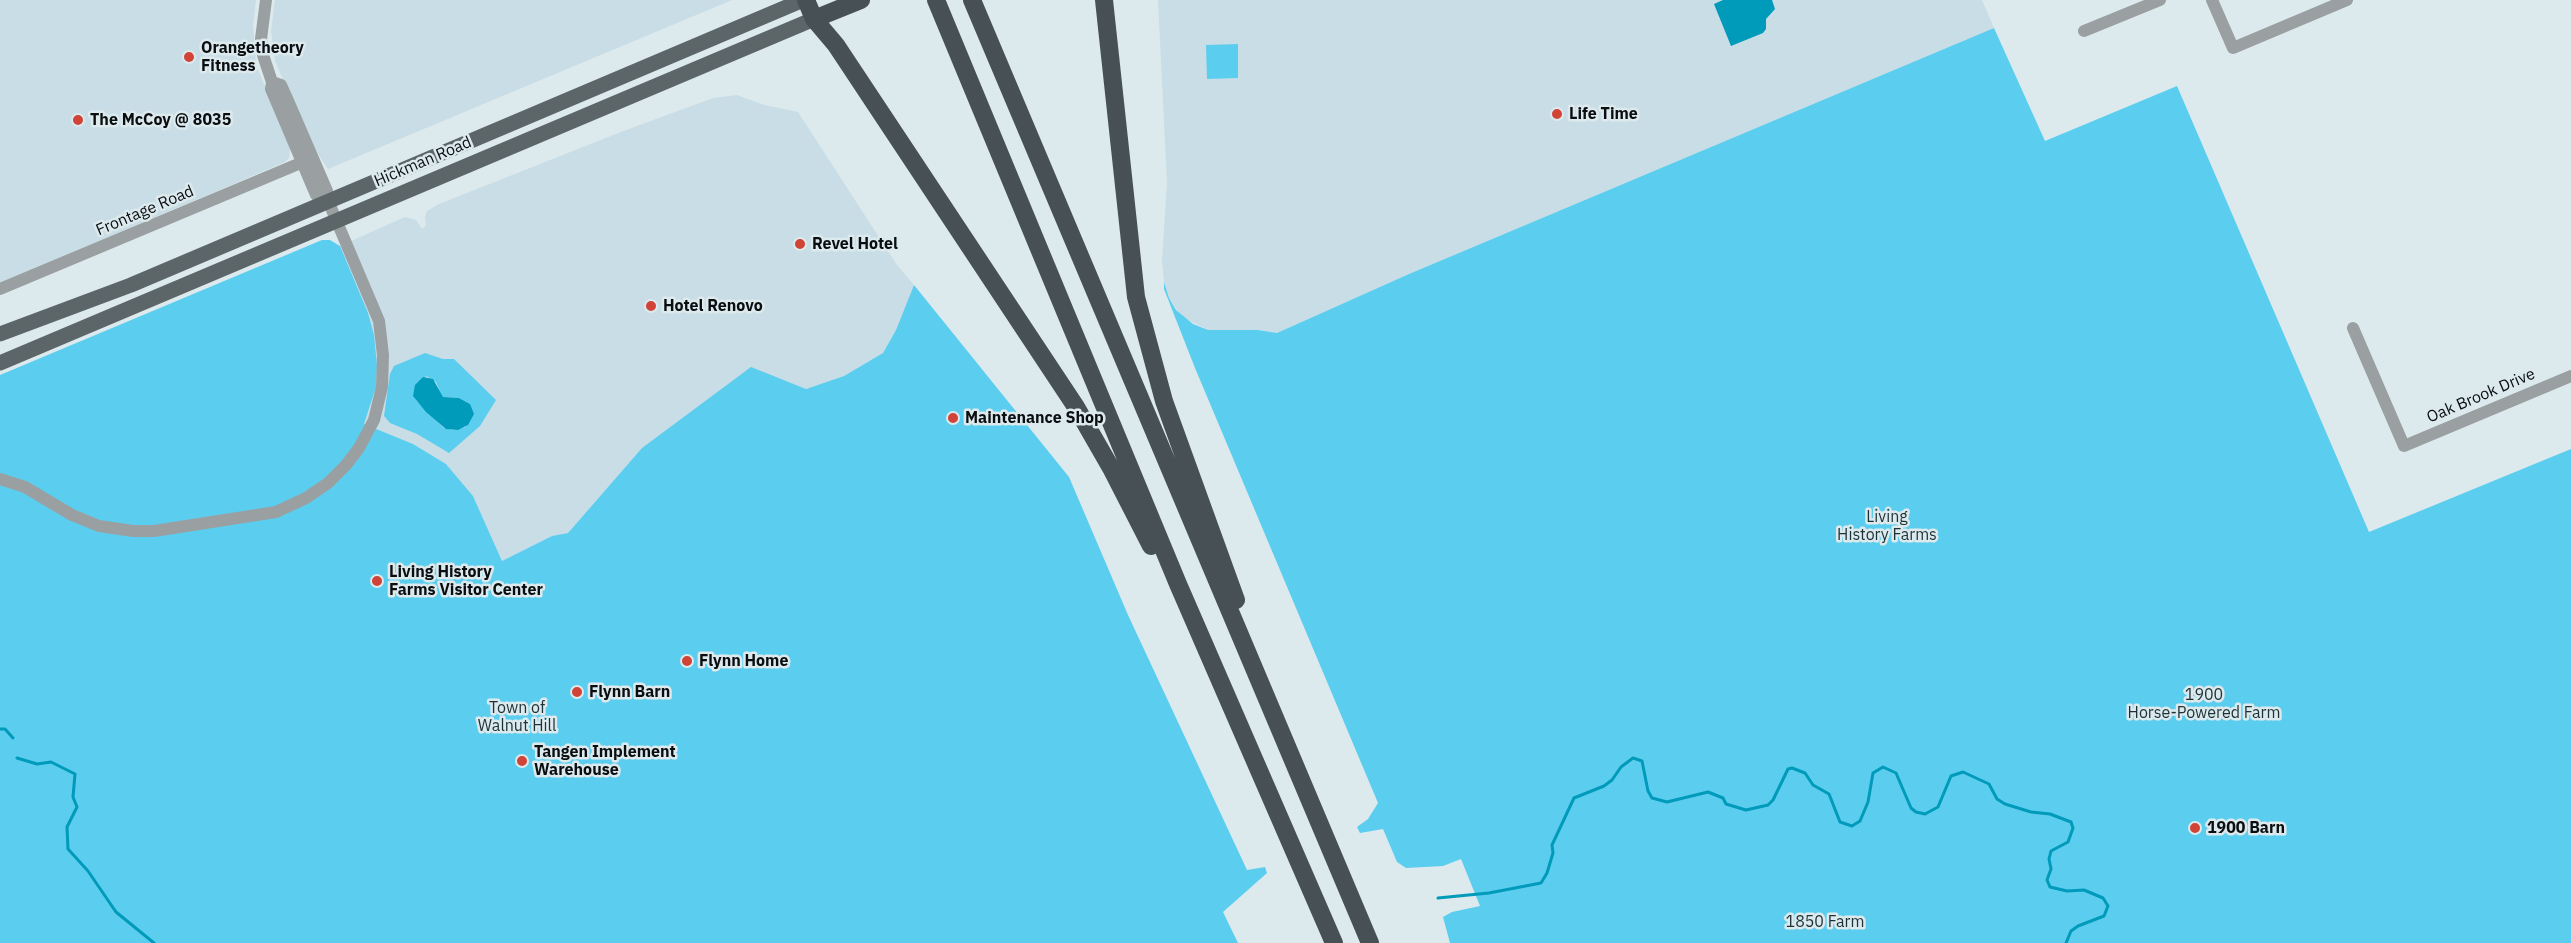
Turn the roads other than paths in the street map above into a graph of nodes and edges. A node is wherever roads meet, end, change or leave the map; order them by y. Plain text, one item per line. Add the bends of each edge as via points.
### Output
1 (266, 0) edge
2 (804, 0) edge
3 (861, 0) edge
4 (936, 0) edge
5 (972, 0) edge
6 (1104, 0) edge
7 (2160, 0) edge
8 (2212, 0) edge
9 (2347, 0) edge
10 (814, 19) junction
11 (2084, 31) dead end
12 (272, 82) junction
13 (303, 162) junction
14 (329, 202) junction
15 (337, 219) junction
16 (0, 289) edge
17 (2353, 328) dead end
18 (0, 334) edge
19 (0, 363) edge
20 (2571, 376) edge
21 (0, 479) edge
22 (1178, 584) junction
23 (1277, 724) junction
24 (1334, 943) edge
25 (1370, 943) edge

1 - 12 street via 261,39
2 - 10 highway
2 - 14 main road, Hickman Road
3 - 10 highway, Hickman Road
4 - 22 highway
5 - 23 highway
6 - 23 highway via 1139,308 1164,401
7 - 11 street
8 - 9 street via 2234,48
10 - 15 main road, Hickman Road
10 - 22 highway via 837,45 1076,407 1154,552
12 - 13 street via 271,89
12 - 14 street via 281,85
13 - 14 street via 316,195
13 - 16 street, Frontage Road
14 - 15 street
14 - 18 main road, Hickman Road via 131,285
15 - 19 main road, Hickman Road
15 - 21 street via 379,321 384,375 371,427 350,461 328,483 272,513 133,531 90,523
17 - 20 street, Oak Brook Drive via 2404,446
22 - 24 highway
23 - 25 highway

